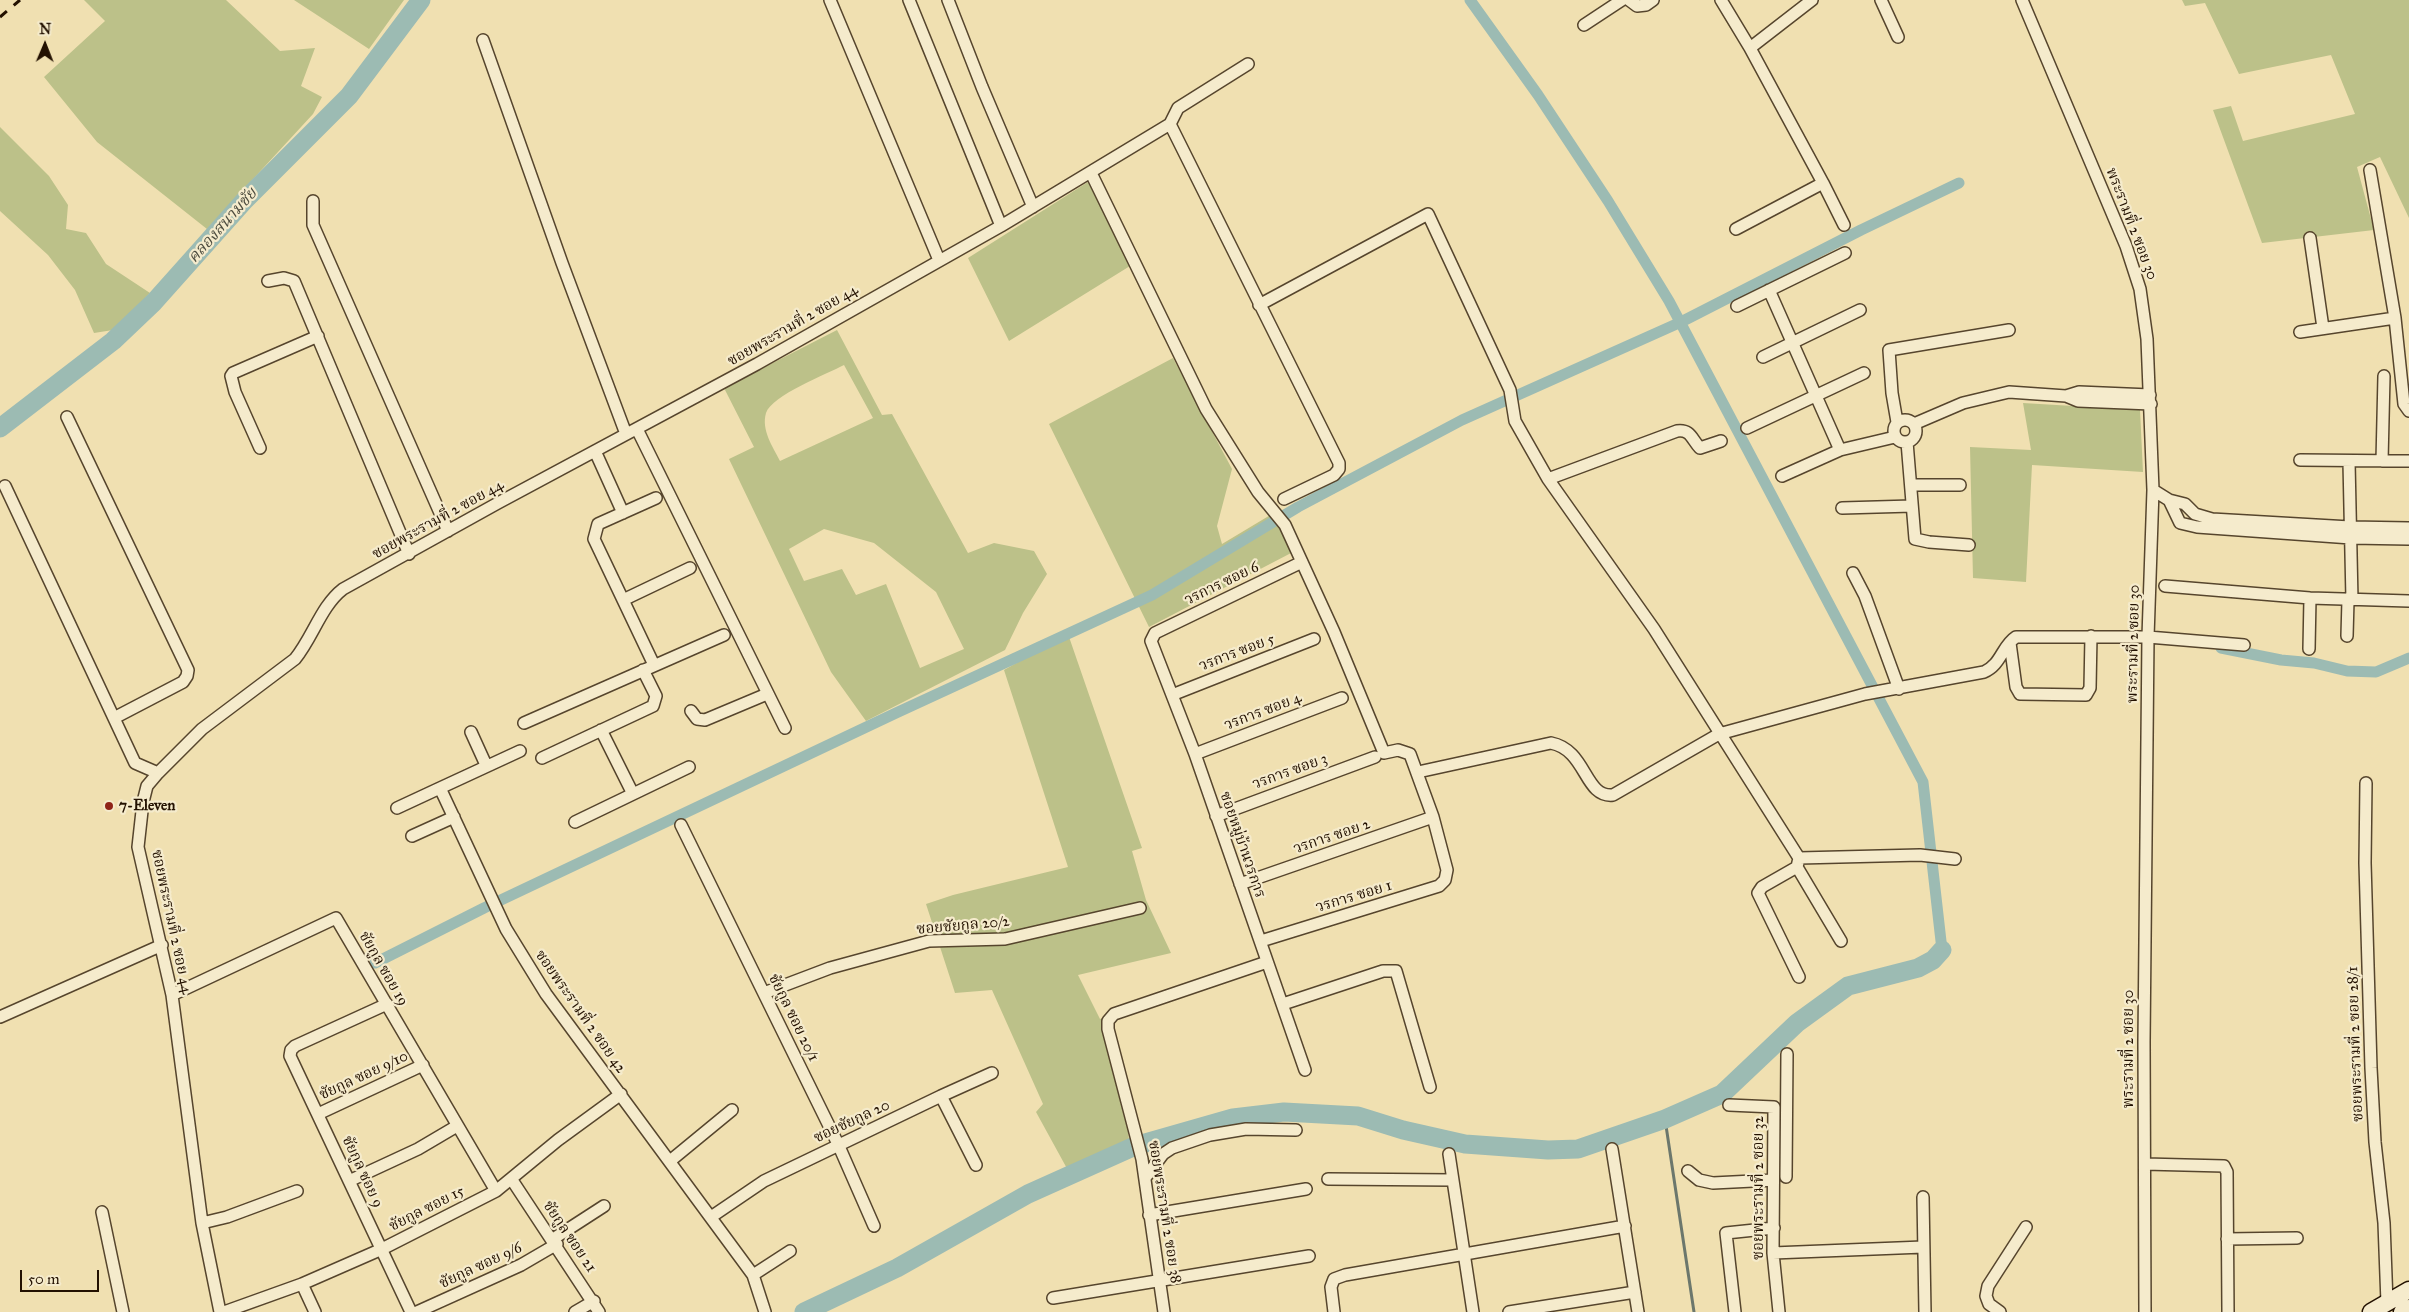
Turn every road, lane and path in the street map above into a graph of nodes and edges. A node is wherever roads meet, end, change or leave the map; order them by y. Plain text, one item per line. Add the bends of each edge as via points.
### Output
1 (830, 0) edge
2 (909, 0) edge
3 (948, 0) edge
4 (1622, 0) edge
5 (1629, 0) edge
6 (1654, 0) edge
7 (1721, 0) edge
8 (1812, 0) edge
9 (1881, 0) edge
10 (2022, 0) edge
11 (1584, 25) dead end
12 (1898, 37) dead end
13 (483, 40) dead end
14 (1750, 48) junction
15 (1248, 64) dead end
16 (1170, 124) junction
17 (2370, 170) dead end
18 (1091, 173) junction
19 (1823, 183) junction
20 (312, 201) dead end
21 (1033, 207) junction
22 (1844, 225) dead end
23 (1001, 226) junction
24 (1736, 229) dead end
25 (2310, 238) dead end
26 (1845, 253) dead end
27 (939, 260) junction
28 (268, 281) dead end
29 (1769, 290) junction
30 (1259, 305) junction
31 (1737, 306) dead end
32 (1860, 310) dead end
33 (2395, 318) junction
34 (2323, 328) junction
35 (2009, 330) dead end
36 (2300, 332) dead end
37 (318, 336) junction
38 (1792, 341) junction
39 (1763, 357) dead end
40 (1864, 374) dead end
41 (2384, 376) dead end
42 (1817, 396) junction
43 (2150, 400) junction
44 (2409, 411) edge
45 (67, 416) dead end
46 (1897, 422) junction
47 (1914, 424) junction
48 (1747, 428) dead end
49 (632, 431) junction
50 (1895, 437) junction
51 (1721, 441) dead end
52 (1907, 442) junction
53 (260, 448) dead end
54 (1840, 450) junction
55 (595, 451) junction
56 (2300, 460) dead end
57 (2382, 461) junction
58 (2409, 461) edge
59 (2349, 462) junction
60 (1782, 476) dead end
61 (1548, 480) junction
62 (1911, 485) junction
63 (5, 486) dead end
64 (1960, 486) dead end
65 (2153, 490) junction
66 (656, 498) dead end
67 (1284, 499) dead end
68 (2169, 500) junction
69 (1912, 506) junction
70 (1842, 508) dead end
71 (623, 513) junction
72 (2196, 514) junction
73 (2189, 525) junction
74 (2409, 528) edge
75 (448, 531) junction
76 (2351, 533) junction
77 (2409, 539) edge
78 (1969, 545) dead end
79 (409, 554) junction
80 (1302, 562) junction
81 (690, 568) dead end
82 (1853, 573) dead end
83 (2165, 586) dead end
84 (2310, 598) junction
85 (623, 600) junction
86 (2350, 600) junction
87 (2409, 601) edge
88 (1155, 633) joint
89 (724, 635) dead end
90 (2091, 636) junction
91 (2346, 636) dead end
92 (2148, 637) junction
93 (1314, 639) dead end
94 (2010, 642) junction
95 (2244, 644) dead end
96 (2309, 650) dead end
97 (654, 665) junction
98 (643, 670) junction
99 (1899, 688) junction
100 (767, 694) junction
101 (1172, 695) junction
102 (1342, 698) dead end
103 (691, 711) dead end
104 (114, 718) junction
105 (524, 723) dead end
106 (785, 728) dead end
107 (601, 730) junction
108 (472, 732) dead end
109 (1719, 734) junction
110 (520, 751) dead end
111 (1195, 754) junction
112 (1379, 755) junction
113 (542, 758) dead end
114 (486, 765) junction
115 (689, 768) dead end
116 (1418, 772) junction
117 (158, 773) junction
118 (2366, 783) dead end
119 (440, 788) junction
120 (633, 794) junction
121 (397, 808) dead end
122 (1216, 816) junction
123 (454, 817) junction
124 (1433, 817) junction
125 (575, 822) dead end
126 (680, 825) dead end
127 (412, 836) dead end
128 (1955, 859) dead end
129 (1798, 863) junction
130 (1240, 884) junction
131 (1140, 908) dead end
132 (1260, 941) junction
133 (1841, 942) dead end
134 (162, 945) junction
135 (1268, 962) junction
136 (1799, 977) dead end
137 (764, 993) junction
138 (172, 995) junction
139 (387, 1004) junction
140 (1283, 1004) junction
141 (0, 1017) edge
142 (1787, 1054) dead end
143 (422, 1065) junction
144 (1305, 1070) dead end
145 (992, 1073) dead end
146 (1430, 1087) dead end
147 (621, 1094) junction
148 (941, 1096) junction
149 (1729, 1105) dead end
150 (732, 1110) dead end
151 (318, 1114) junction
152 (1773, 1123) junction
153 (1786, 1124) junction
154 (457, 1126) junction
155 (1296, 1130) dead end
156 (838, 1144) junction
157 (1612, 1149) dead end
158 (1448, 1154) dead end
159 (670, 1161) junction
160 (2145, 1164) junction
161 (976, 1166) dead end
162 (1688, 1171) dead end
163 (1786, 1177) dead end
164 (1145, 1178) junction
165 (1328, 1179) dead end
166 (512, 1180) junction
167 (1452, 1180) junction
168 (1773, 1180) junction
169 (349, 1181) junction
170 (1306, 1189) dead end
171 (496, 1191) junction
172 (297, 1192) dead end
173 (1923, 1197) dead end
174 (604, 1206) dead end
175 (102, 1212) dead end
176 (1149, 1215) junction
177 (711, 1217) junction
178 (202, 1223) junction
179 (874, 1226) dead end
180 (1624, 1226) junction
181 (2026, 1227) dead end
182 (1774, 1228) junction
183 (2297, 1238) dead end
184 (2227, 1239) junction
185 (555, 1242) junction
186 (1923, 1246) junction
187 (382, 1249) junction
188 (790, 1251) dead end
189 (1773, 1253) junction
190 (1463, 1255) junction
191 (1308, 1256) dead end
192 (754, 1274) junction
193 (1159, 1281) junction
194 (302, 1284) junction
195 (2409, 1290) edge
196 (1635, 1292) junction
197 (1053, 1298) dead end
198 (594, 1301) junction
199 (2387, 1302) junction
200 (2409, 1308) edge
201 (123, 1312) edge
202 (220, 1312) edge
203 (224, 1312) edge
204 (315, 1312) edge
205 (411, 1312) edge
206 (417, 1312) edge
207 (575, 1312) edge
208 (600, 1312) edge
209 (765, 1312) edge
210 (1164, 1312) edge
211 (1334, 1312) edge
212 (1473, 1312) edge
213 (1509, 1312) edge
214 (1638, 1312) edge
215 (1735, 1312) edge
216 (1779, 1312) edge
217 (1925, 1312) edge
218 (2000, 1312) edge
219 (2145, 1312) edge
220 (2228, 1312) edge
221 (2371, 1312) edge
222 (2402, 1312) edge

1 - 27 street
2 - 23 street
3 - 21 street
4 - 11 street
5 - 6 street via 1638,6
7 - 14 street
8 - 14 street
9 - 12 street
10 - 43 street, พระรามที่ 2 ซอย 30 via 2133,266 2140,289 2147,339
13 - 49 street via 562,262
14 - 19 street
15 - 16 street, ซอยพระรามที่ 2 ซอย 44 via 1178,108
16 - 18 street, ซอยพระรามที่ 2 ซอย 44
16 - 30 street
17 - 33 street
18 - 21 street, ซอยพระรามที่ 2 ซอย 44
18 - 80 street via 1206,409 1253,484 1285,525
19 - 22 street
19 - 24 street
20 - 75 street via 313,225
21 - 23 street, ซอยพระรามที่ 2 ซอย 44
23 - 27 street, ซอยพระรามที่ 2 ซอย 44
25 - 34 street
26 - 29 street
27 - 49 street, ซอยพระรามที่ 2 ซอย 44
28 - 37 street via 284,278 294,281
29 - 31 street
29 - 38 street
30 - 61 street via 1428,214 1510,390 1515,421
30 - 67 street via 1339,463 1334,475
32 - 38 street
33 - 34 street
33 - 44 street via 2404,404
34 - 36 street
35 - 46 street via 1889,350
37 - 53 street via 231,376
37 - 79 street
38 - 39 street
38 - 42 street
40 - 42 street
41 - 57 street
42 - 48 street
42 - 54 street
43 - 47 street via 2078,401 2066,396 2009,392 1963,403
43 - 65 street, พระรามที่ 2 ซอย 30
45 - 104 street via 188,670 183,682
46 - 47 street via 1905,419
46 - 50 street via 1893,429
47 - 52 street via 1916,435
49 - 55 street, ซอยพระรามที่ 2 ซอย 44
49 - 100 street
50 - 52 street
50 - 54 street
51 - 61 street via 1700,448 1689,433 1677,431
52 - 62 street
54 - 60 street
55 - 71 street
55 - 75 street, ซอยพระรามที่ 2 ซอย 44
56 - 59 street
57 - 58 street
57 - 59 street
59 - 76 street
61 - 109 street via 1637,602
62 - 64 street
62 - 69 street
63 - 104 street
65 - 68 street
65 - 92 street, พระรามที่ 2 ซอย 30
66 - 71 street
68 - 72 street via 2185,504
68 - 73 street via 2176,519
69 - 70 street
69 - 78 street via 1915,538
71 - 85 street via 598,524 594,539
72 - 73 street
72 - 76 street via 2212,519
73 - 76 street
74 - 76 street
75 - 79 street, ซอยพระรามที่ 2 ซอย 44
76 - 77 street
76 - 86 street
79 - 117 street, ซอยพระรามที่ 2 ซอย 44 via 334,596 295,659 202,729
80 - 88 street, วรการ ซอย 6
80 - 112 street
81 - 85 street
82 - 99 street via 1865,596
83 - 84 street
84 - 86 street
84 - 96 street
85 - 97 street
86 - 87 street
86 - 91 street
88 - 101 street, ซอยหมู่บ้านวรการ via 1151,641 1153,650
89 - 97 street
90 - 92 street
90 - 94 street via 2022,636
90 - 94 street via 2090,688 2086,695 2020,694 2016,687
92 - 95 street
92 - 160 street, พระรามที่ 2 ซอย 30
93 - 101 street, วรการ ซอย 5
94 - 99 street via 1992,669
97 - 98 street
98 - 105 street
98 - 107 street via 656,696 653,706
99 - 109 street via 1865,694
100 - 103 street via 705,720 697,719
100 - 106 street
101 - 111 street, ซอยหมู่บ้านวรการ
102 - 111 street, วรการ ซอย 4
104 - 117 street via 135,763
107 - 113 street
107 - 120 street
108 - 114 street
109 - 116 street via 1613,795 1598,793 1578,759 1562,745 1551,743
109 - 129 street
110 - 114 street
111 - 122 street, ซอยหมู่บ้านวรการ
112 - 116 street, วรการ ซอย 3 via 1398,750 1410,754
112 - 122 street, วรการ ซอย 3
114 - 119 street
115 - 120 street
116 - 124 street
117 - 134 street, ซอยพระรามที่ 2 ซอย 44 via 147,786 142,802 138,846
118 - 199 street, ซอยพระรามที่ 2 ซอย 28/1 via 2370,1068 2384,1223
119 - 121 street
119 - 123 street, ซอยพระรามที่ 2 ซอย 42
120 - 125 street
122 - 130 street, ซอยหมู่บ้านวรการ
123 - 127 street
123 - 147 street, ซอยพระรามที่ 2 ซอย 42 via 512,941 546,994
124 - 130 street, วรการ ซอย 2
124 - 132 street, วรการ ซอย 1 via 1447,870 1445,880 1438,886
126 - 137 street, ชัยกูล ซอย 20/1
128 - 129 street via 1920,855
129 - 133 street
129 - 136 street via 1758,893
130 - 132 street, ซอยหมู่บ้านวรการ
131 - 137 street, ซอยชัยกูล 20/2 via 1005,938 929,940 830,968
132 - 135 street, ซอยหมู่บ้านวรการ
134 - 138 street, ซอยพระรามที่ 2 ซอย 44
134 - 141 street
135 - 140 street, ซอยหมู่บ้านวรการ
135 - 164 street, ซอยพระรามที่ 2 ซอย 38 via 1114,1014 1108,1021
137 - 156 street, ชัยกูล ซอย 20/1
138 - 139 street, ชัยกูล ซอย 19 via 336,918
138 - 178 street, ซอยพระรามที่ 2 ซอย 44
139 - 143 street, ชัยกูล ซอย 19
139 - 151 street, ชัยกูล ซอย 9 via 291,1050 290,1056
140 - 144 street, ซอยหมู่บ้านวรการ
140 - 146 street via 1383,971 1396,971
142 - 153 street
143 - 151 street, ชัยกูล ซอย 9/10
143 - 154 street, ชัยกูล ซอย 19
145 - 148 street, ซอยชัยกูล 20
147 - 159 street, ซอยพระรามที่ 2 ซอย 42
147 - 166 street, ชัยกูล ซอย 15 via 573,1128
148 - 156 street, ซอยชัยกูล 20
148 - 161 street
149 - 152 street, ซอยพระรามที่ 2 ซอย 32 via 1774,1107
150 - 159 street
151 - 169 street, ชัยกูล ซอย 9
152 - 153 street
152 - 168 street, ซอยพระรามที่ 2 ซอย 32
153 - 163 street
154 - 169 street via 418,1149
154 - 171 street, ชัยกูล ซอย 19
155 - 164 street via 1246,1129 1210,1135 1172,1148 1163,1154
156 - 177 street, ซอยชัยกูล 20 via 764,1181
156 - 179 street, ชัยกูล ซอย 20/1
157 - 180 street
158 - 167 street
159 - 177 street, ซอยพระรามที่ 2 ซอย 42
160 - 184 street via 2224,1166 2227,1172
160 - 219 street, พระรามที่ 2 ซอย 30
162 - 168 street via 1699,1180 1712,1183
164 - 176 street, ซอยพระรามที่ 2 ซอย 38
165 - 167 street
166 - 171 street, ชัยกูล ซอย 15
166 - 185 street, ชัยกูล ซอย 21
167 - 190 street
168 - 182 street, ซอยพระรามที่ 2 ซอย 32
169 - 187 street, ชัยกูล ซอย 9
170 - 176 street
171 - 187 street, ชัยกูล ซอย 15
172 - 178 street via 227,1218
173 - 186 street
174 - 185 street, ชัยกูล ซอย 9/6
175 - 201 street
176 - 193 street, ซอยพระรามที่ 2 ซอย 38
177 - 192 street, ซอยพระรามที่ 2 ซอย 42
178 - 202 street, ซอยพระรามที่ 2 ซอย 44
180 - 190 street
180 - 196 street
181 - 218 street via 1988,1286 1986,1296 1989,1304
182 - 189 street, ซอยพระรามที่ 2 ซอย 32
182 - 215 street via 1726,1233
183 - 184 street
184 - 220 street
185 - 198 street, ชัยกูล ซอย 21
185 - 206 street, ชัยกูล ซอย 9/6 via 521,1265
186 - 189 street
186 - 217 street
187 - 194 street, ชัยกูล ซอย 15
187 - 205 street, ชัยกูล ซอย 9
188 - 192 street
189 - 216 street, ซอยพระรามที่ 2 ซอย 32
190 - 211 street via 1334,1279 1331,1287
190 - 212 street
191 - 193 street
192 - 209 street, ซอยพระรามที่ 2 ซอย 42
193 - 197 street
193 - 210 street, ซอยพระรามที่ 2 ซอย 38
194 - 203 street, ชัยกูล ซอย 15
194 - 204 street
195 - 199 main road
196 - 213 street
196 - 214 street
198 - 207 street
198 - 208 street, ชัยกูล ซอย 21
199 - 221 main road
200 - 222 main road

